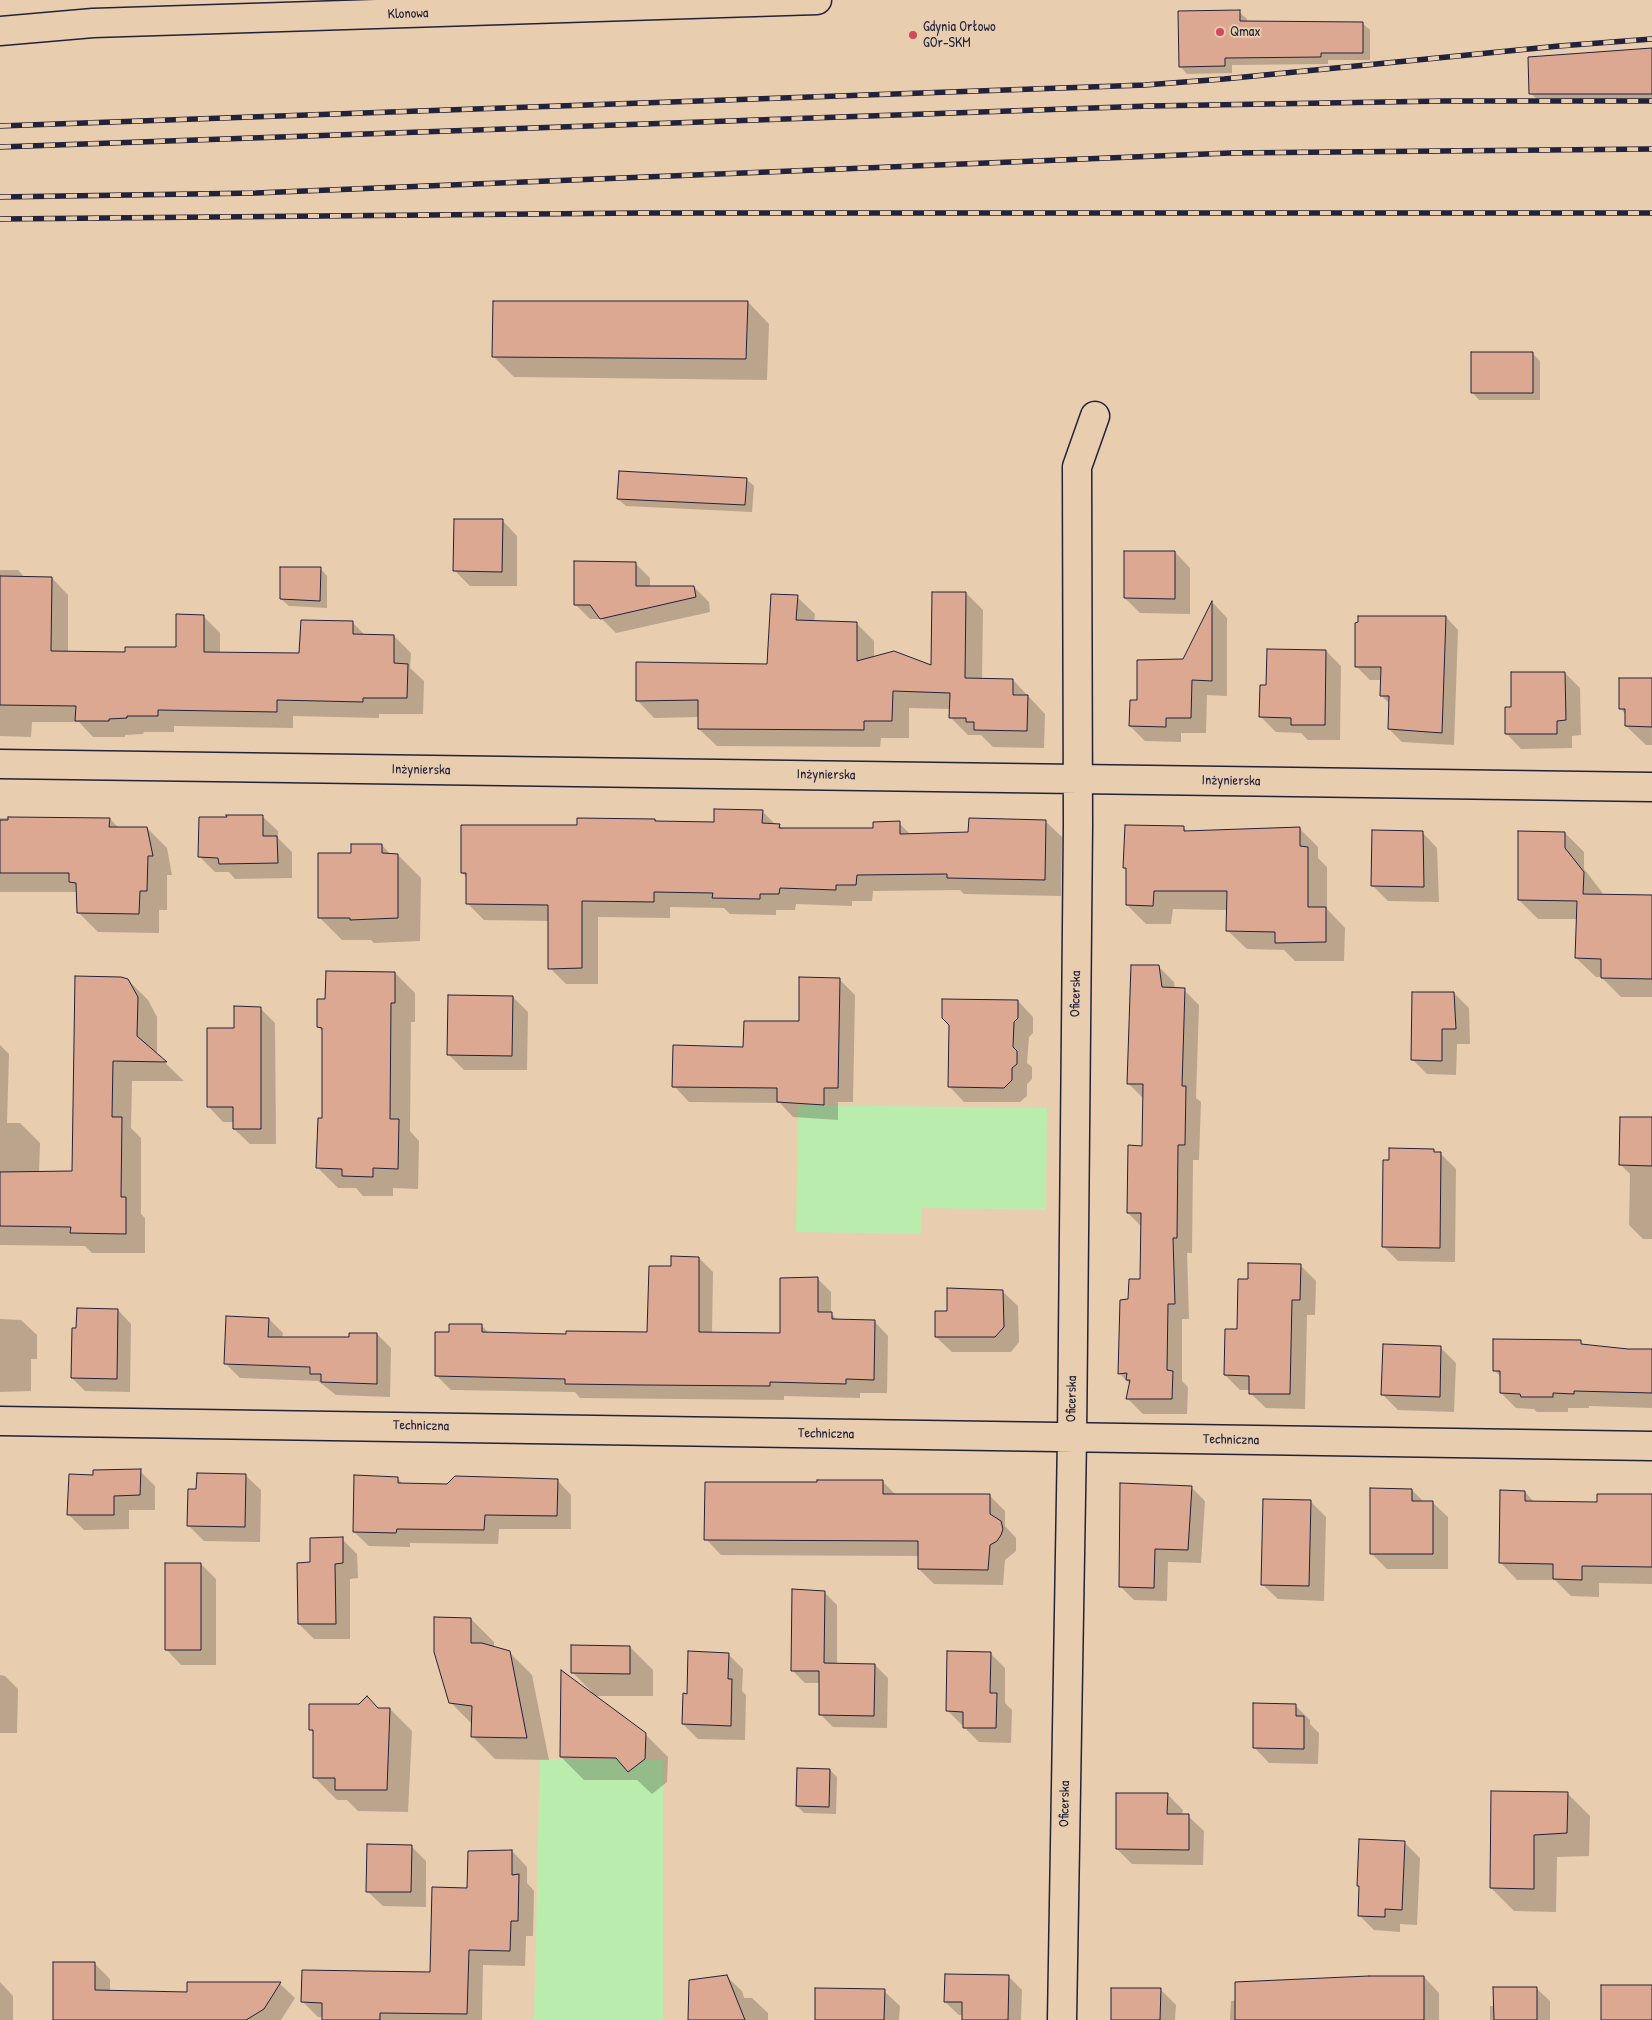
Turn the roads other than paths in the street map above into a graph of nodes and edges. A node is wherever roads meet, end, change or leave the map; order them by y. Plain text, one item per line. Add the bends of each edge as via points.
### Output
1 (817, 0) edge
2 (0, 31) edge
3 (1095, 416) dead end
4 (0, 764) edge
5 (1077, 778) junction
6 (1652, 787) edge
7 (0, 1421) edge
8 (1072, 1438) junction
9 (1652, 1446) edge
10 (1062, 2020) edge

1 - 2 street, Klonowa via 93,23
3 - 5 street, Oficerska via 1076,467
4 - 5 street, Inżynierska
5 - 6 street, Inżynierska
5 - 8 street, Oficerska
7 - 8 street, Techniczna
8 - 9 street, Techniczna
8 - 10 street, Oficerska

